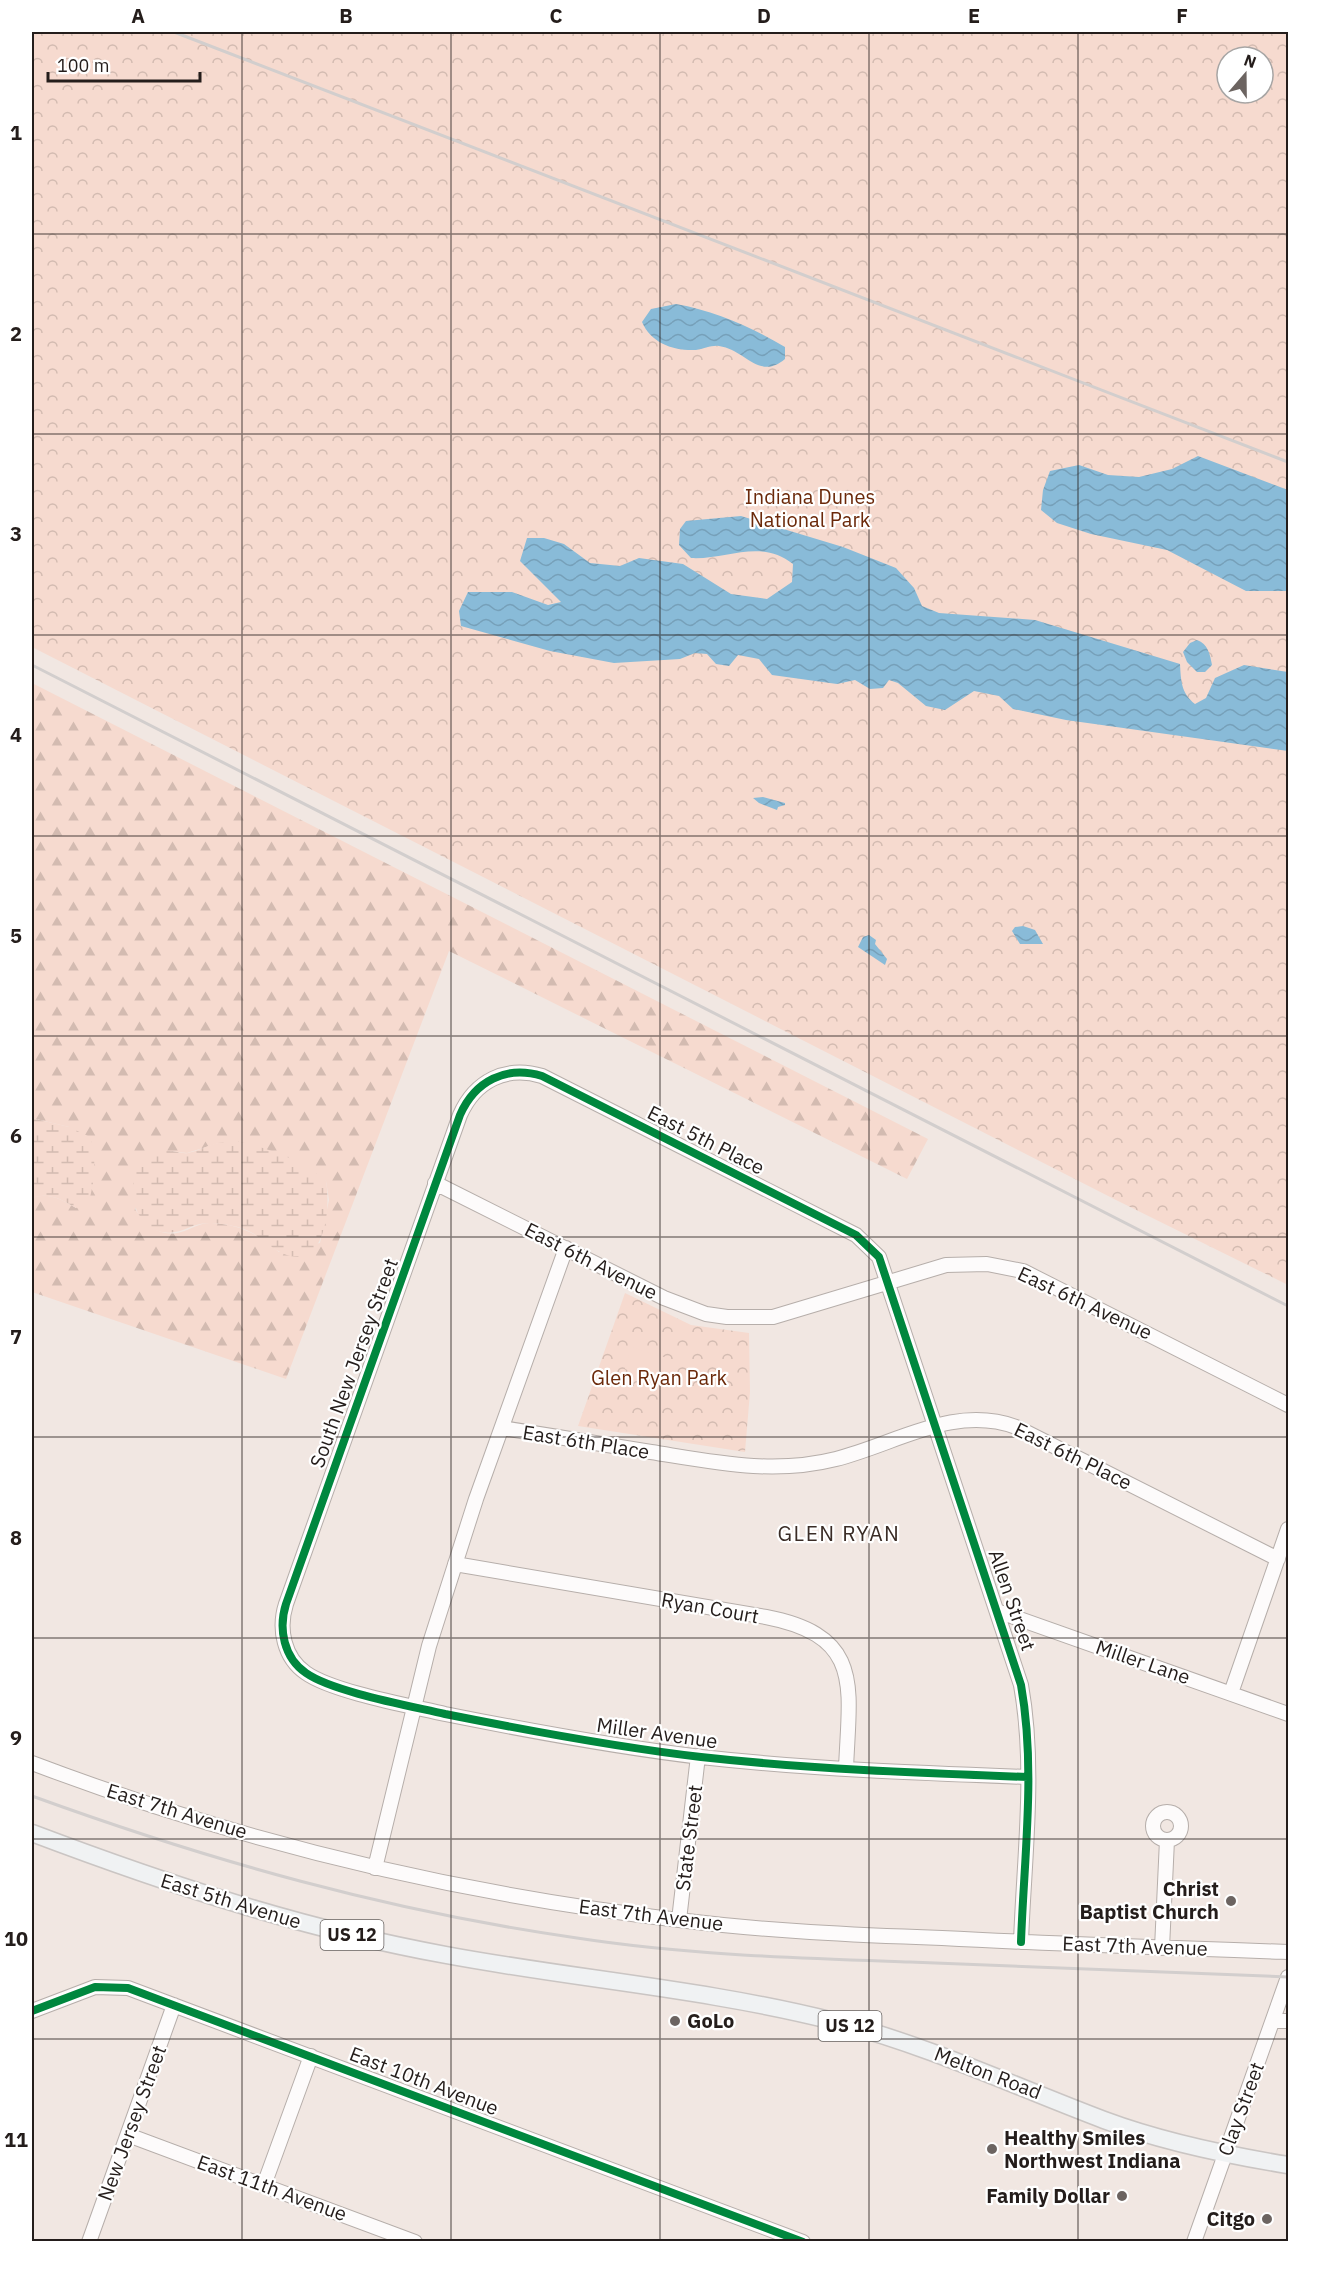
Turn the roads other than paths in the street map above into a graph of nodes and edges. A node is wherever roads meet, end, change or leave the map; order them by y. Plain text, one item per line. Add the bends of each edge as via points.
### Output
1 (484, 1082) joint
2 (435, 1183) junction
3 (566, 1248) junction
4 (887, 1282) junction
5 (1288, 1405) edge
6 (936, 1426) junction
7 (502, 1428) junction
8 (1288, 1528) edge
9 (1278, 1559) junction
10 (455, 1564) junction
11 (997, 1611) junction
12 (294, 1662) joint
13 (1231, 1693) junction
14 (413, 1707) junction
15 (1288, 1714) edge
16 (698, 1756) junction
17 (32, 1763) edge
18 (846, 1769) junction
19 (1028, 1777) junction
20 (32, 1833) edge
21 (1167, 1840) dead end
22 (375, 1868) junction
23 (679, 1920) junction
24 (1021, 1942) junction
25 (1162, 1948) junction
26 (1288, 1952) edge
27 (1288, 1977) edge
28 (684, 1991) joint
29 (174, 2005) junction
30 (32, 2011) edge
31 (1273, 2021) junction
32 (1288, 2021) edge
33 (311, 2056) junction
34 (128, 2134) junction
35 (1225, 2154) junction
36 (1288, 2165) edge
37 (264, 2185) junction
38 (89, 2241) edge
39 (415, 2241) edge
40 (803, 2241) edge
41 (1194, 2241) edge

1 - 2 street, South New Jersey Street via 465,1103
1 - 4 street, East 5th Place via 520,1071 555,1082 856,1235 874,1250
2 - 3 street, East 6th Avenue
2 - 12 street, South New Jersey Street via 286,1604 283,1634
3 - 4 street, East 6th Avenue via 684,1307 727,1317 773,1317
3 - 7 street
4 - 5 street, East 6th Avenue via 936,1267 966,1263 1023,1270
4 - 6 street, Allen Street
6 - 7 street, East 6th Place via 837,1459 774,1468 734,1466
6 - 9 street, East 6th Place via 970,1418 1001,1421
6 - 11 street, Allen Street
7 - 10 street
8 - 9 street
9 - 13 street
10 - 14 street
10 - 18 street, Ryan Court via 766,1617 816,1632 831,1646 848,1682
11 - 13 street, Miller Lane
11 - 19 street, Allen Street via 1022,1685
12 - 14 street, Miller Avenue via 324,1683
13 - 15 street, Miller Lane
14 - 16 street, Miller Avenue via 523,1729
14 - 22 street
16 - 18 street, Miller Avenue
16 - 23 street, State Street
17 - 22 street, East 7th Avenue via 206,1821
18 - 19 street, Miller Avenue
19 - 24 street, Allen Street
20 - 28 main road, East 5th Avenue / US 12 via 211,1898 341,1933 534,1971
21 - 25 street
22 - 23 street, East 7th Avenue via 485,1892
23 - 24 street, East 7th Avenue via 809,1932
24 - 25 street, East 7th Avenue
25 - 26 street, East 7th Avenue
27 - 31 street, Clay Street
28 - 35 main road, Melton Road / US 12 via 778,2007 877,2033 1105,2120
29 - 30 street, East 10th Avenue via 128,1988 106,1986 83,1990
29 - 33 street, East 10th Avenue
29 - 34 street, New Jersey Street
31 - 32 street
31 - 35 street, Clay Street
33 - 37 street
33 - 40 street, East 10th Avenue
34 - 37 street, East 11th Avenue
34 - 38 street, New Jersey Street
35 - 36 main road, Melton Road / US 12
35 - 41 street, Clay Street
37 - 39 street, East 11th Avenue

